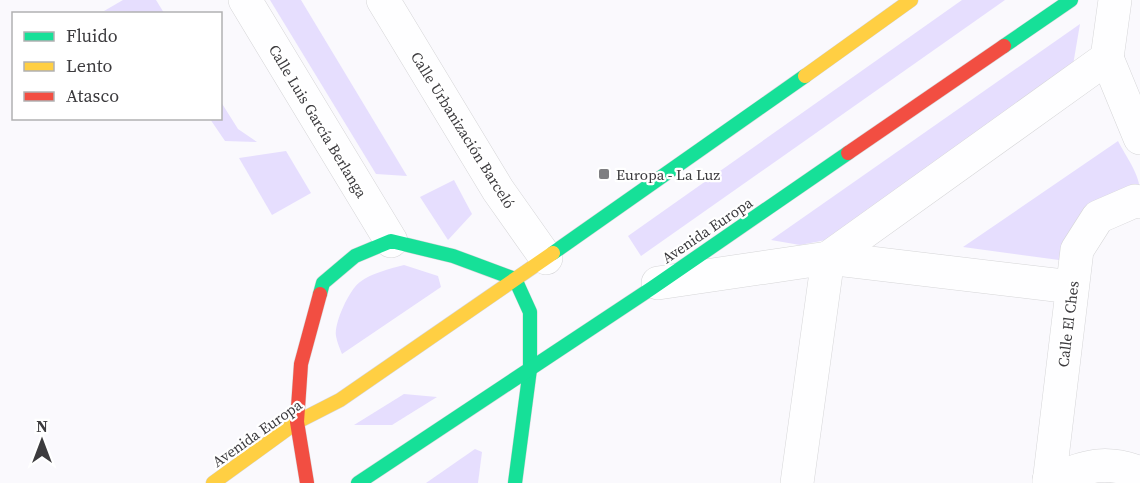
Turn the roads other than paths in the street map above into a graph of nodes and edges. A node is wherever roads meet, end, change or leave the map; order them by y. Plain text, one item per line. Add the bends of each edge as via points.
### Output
1 (245, 0) edge
2 (383, 0) edge
3 (911, 0) edge
4 (1071, 0) edge
5 (1115, 0) edge
6 (1107, 58) junction
7 (1140, 138) edge
8 (1140, 202) edge
9 (392, 241) junction
10 (546, 258) junction
11 (828, 258) junction
12 (515, 279) junction
13 (658, 283) junction
14 (1072, 287) junction
15 (530, 369) junction
16 (297, 422) junction
17 (1140, 473) edge
18 (1049, 482) edge
19 (213, 483) edge
20 (307, 483) edge
21 (358, 483) edge
22 (514, 483) edge
23 (797, 483) edge

1 - 9 street, Calle Luis García Berlanga
2 - 10 street, Calle Urbanización Barceló via 498,190
3 - 10 main road, Avenida Europa
4 - 13 main road, Avenida Europa
5 - 6 street
6 - 7 street
6 - 11 street
8 - 14 street, Calle El Ches via 1098,216 1077,250
9 - 12 main road via 453,256
9 - 16 main road via 355,255 323,283 301,364
10 - 12 main road, Avenida Europa
11 - 13 street
11 - 14 street
11 - 23 street
12 - 15 main road via 531,312
12 - 16 main road, Avenida Europa via 339,400
13 - 15 main road, Avenida Europa
14 - 18 street, Calle El Ches
15 - 21 main road, Avenida Europa
15 - 22 main road
16 - 19 main road, Avenida Europa
16 - 20 main road
17 - 18 street via 1122,466 1090,466

